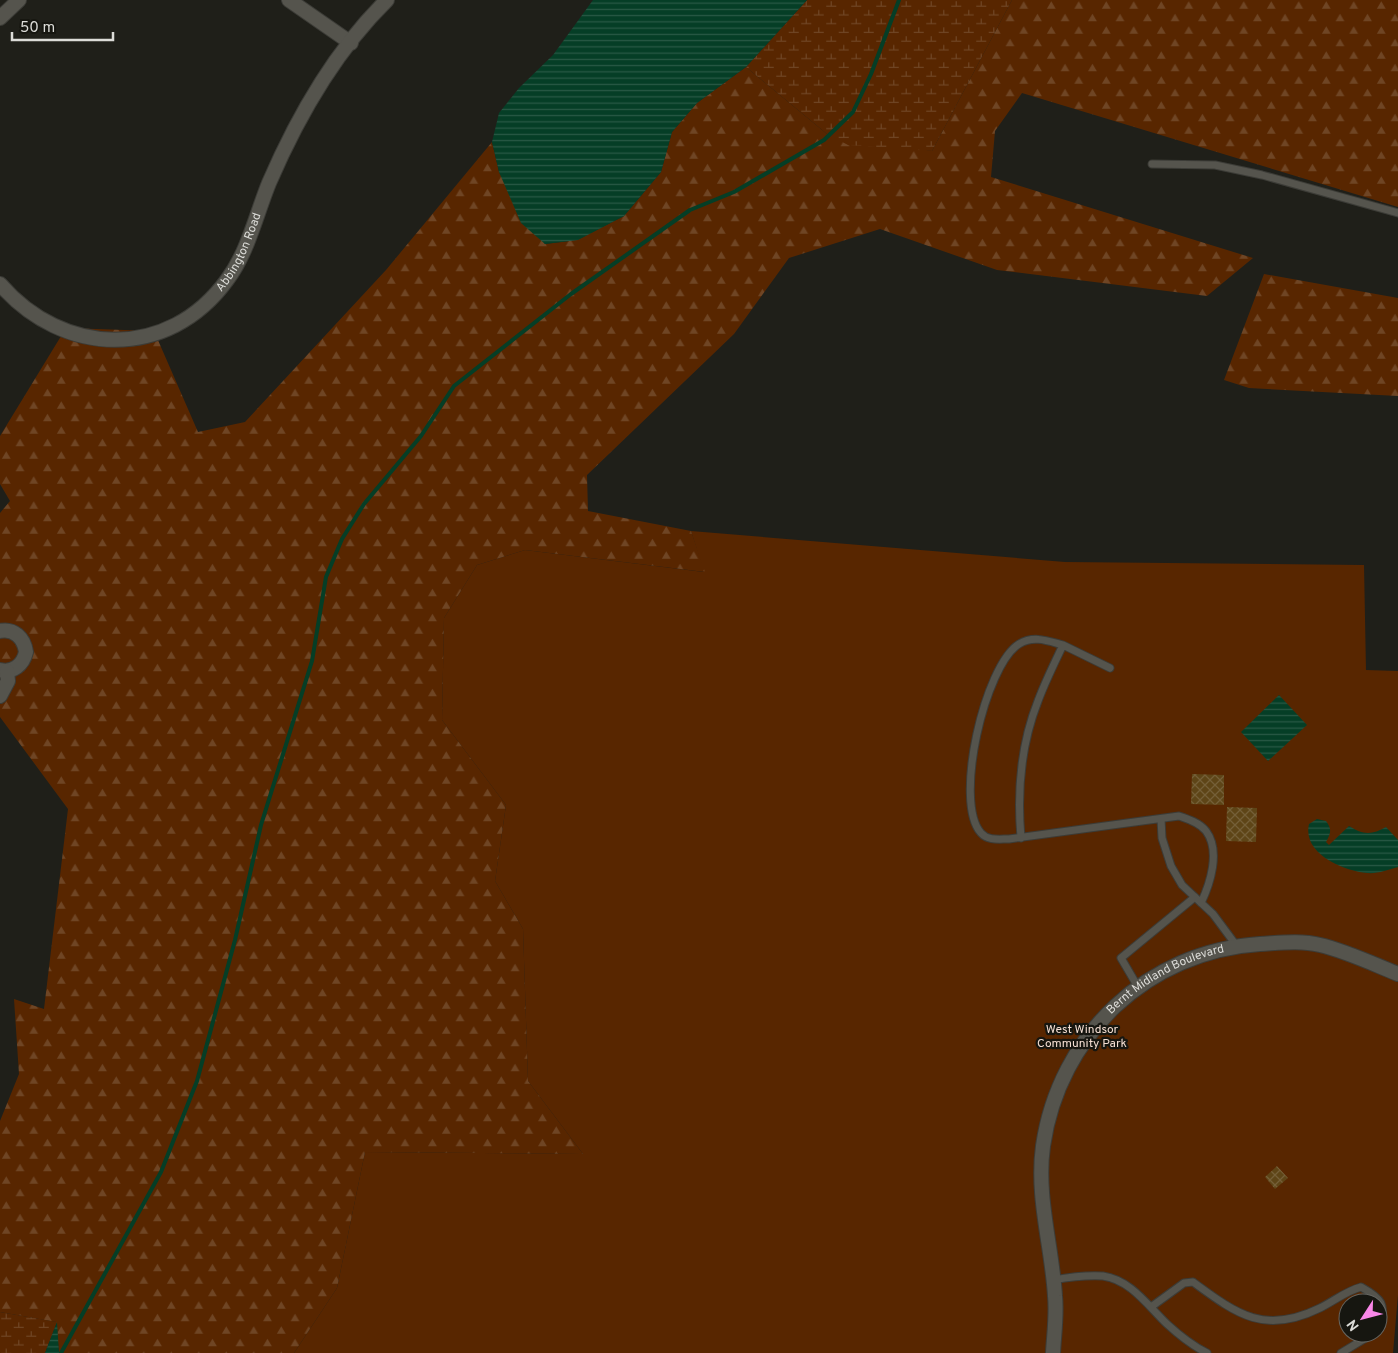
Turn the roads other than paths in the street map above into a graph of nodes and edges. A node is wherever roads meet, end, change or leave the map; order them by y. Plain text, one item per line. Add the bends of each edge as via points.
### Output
1 (19, 0) edge
2 (289, 0) edge
3 (387, 0) edge
4 (0, 18) edge
5 (351, 43) junction
6 (1152, 164) dead end
7 (1398, 213) edge
8 (0, 284) edge
9 (0, 631) edge
10 (1063, 645) junction
11 (1110, 668) dead end
12 (3, 671) edge
13 (0, 696) edge
14 (1161, 819) junction
15 (1021, 838) junction
16 (1195, 897) junction
17 (1201, 903) junction
18 (1236, 945) junction
19 (1398, 974) edge
20 (1138, 987) junction
21 (1053, 1280) junction
22 (1346, 1293) edge
23 (1372, 1293) edge
24 (1338, 1298) edge
25 (1151, 1307) junction
26 (1358, 1343) edge
27 (1053, 1353) edge
28 (1207, 1353) edge
29 (1341, 1353) edge

1 - 4 street
2 - 5 street
3 - 5 street, Abbington Road
5 - 8 street, Abbington Road via 290,138 238,262 214,296 196,313 158,332 137,338 93,338 71,334 38,318 14,300
6 - 7 lane via 1215,165
9 - 12 street via 13,631 25,644 25,658 21,664
10 - 11 lane
10 - 15 lane via 1038,701 1026,739 1018,808
10 - 15 lane via 1038,638 1018,644 1001,664 981,712 972,752 971,795 974,820 981,833 989,839
12 - 13 street via 8,681
14 - 15 lane
14 - 16 lane via 1162,838 1171,866 1182,885
14 - 17 lane via 1179,816 1192,820 1206,832 1213,865 1210,884
16 - 17 lane
16 - 20 lane via 1121,958
17 - 18 lane
18 - 19 street, Bernt Midland Boulevard via 1287,942 1320,945
18 - 20 street, Bernt Midland Boulevard via 1198,955
20 - 21 street, Bernt Midland Boulevard via 1101,1019 1078,1050 1059,1084 1052,1108 1043,1146 1041,1186
21 - 25 lane via 1105,1276 1126,1284
21 - 27 street, Bernt Midland Boulevard
22 - 23 lane via 1361,1287
24 - 25 lane via 1301,1317 1272,1321 1237,1313 1193,1282 1184,1283
25 - 28 lane via 1167,1324
26 - 29 lane

